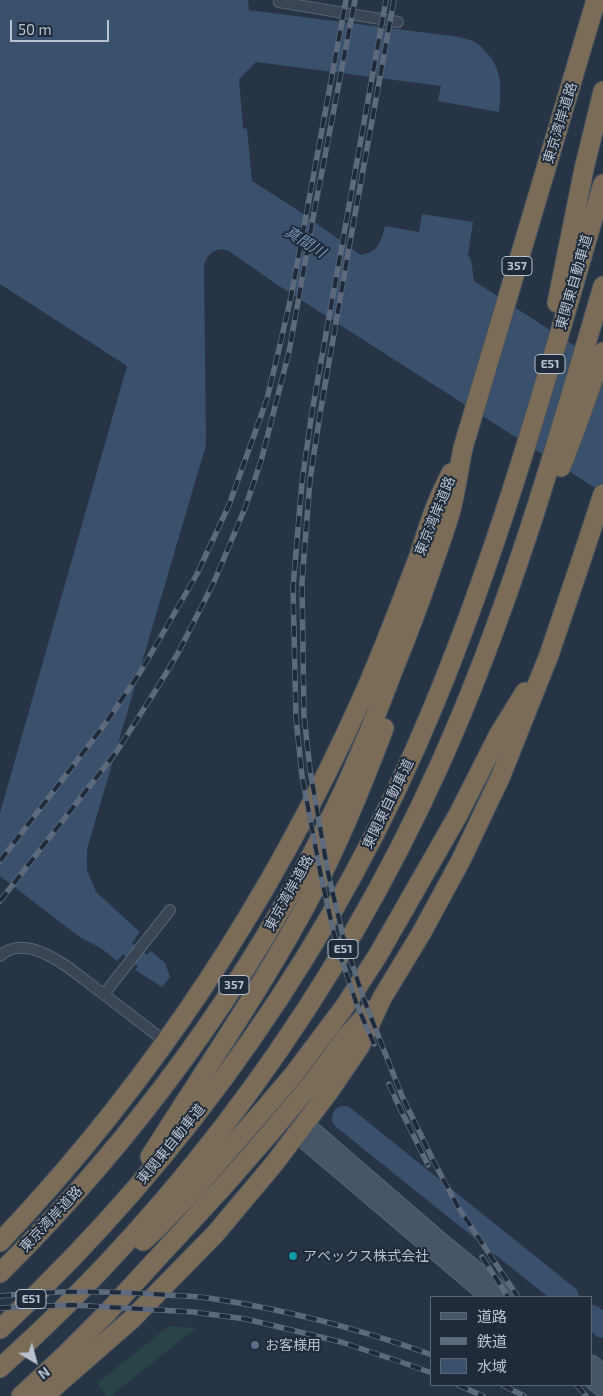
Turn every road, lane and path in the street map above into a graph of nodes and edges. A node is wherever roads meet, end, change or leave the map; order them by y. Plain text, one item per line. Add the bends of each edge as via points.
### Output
1 (279, 0) edge
2 (587, 0) edge
3 (596, 0) edge
4 (398, 22) dead end
5 (571, 84) junction
6 (603, 91) edge
7 (603, 184) edge
8 (603, 286) edge
9 (603, 352) edge
10 (532, 424) junction
11 (603, 494) edge
12 (437, 527) junction
13 (519, 559) junction
14 (401, 652) junction
15 (549, 655) junction
16 (170, 910) dead end
17 (0, 956) edge
18 (104, 994) junction
19 (382, 998) junction
20 (166, 1042) junction
21 (301, 1129) junction
22 (118, 1209) junction
23 (0, 1242) edge
24 (0, 1273) edge
25 (474, 1277) junction
26 (84, 1288) junction
27 (487, 1296) edge
28 (508, 1296) edge
29 (0, 1329) edge
30 (593, 1364) edge
31 (0, 1368) edge
32 (603, 1372) edge
33 (593, 1382) edge
34 (603, 1390) edge
35 (21, 1396) edge
36 (44, 1396) edge

1 - 4 street
2 - 5 highway
3 - 5 highway, 東京湾岸道路 / 357
5 - 12 highway, 東京湾岸道路 / 357 via 463,448 451,510
6 - 10 highway
7 - 10 highway, 東関東自動車道 / E51
8 - 13 highway, 東関東自動車道 / E51
9 - 13 highway via 552,488
10 - 22 highway, 東関東自動車道 / E51 via 455,652 418,741 371,840 280,997 228,1073
11 - 15 highway
12 - 14 highway, 東京湾岸道路 / 357
12 - 20 highway, 東京湾岸道路 / 357 via 405,593 367,687 287,850 245,923
13 - 26 highway, 東関東自動車道 / E51 via 441,762 397,853 341,954 278,1051 217,1135 153,1213
14 - 22 highway via 384,728 347,821 313,892 258,988
14 - 24 highway, 東京湾岸道路 / 357 via 328,822 241,975 135,1123 79,1190
15 - 19 highway via 477,828 422,932
15 - 26 highway via 499,734 458,815 378,955 325,1034 195,1188 122,1260
16 - 18 street
17 - 18 street via 13,948 36,951 52,957
18 - 20 street
19 - 21 highway via 360,1046
19 - 35 highway via 346,1037 270,1134 106,1314
20 - 23 highway, 東京湾岸道路 / 357 via 67,1168
21 - 25 street
21 - 36 highway via 216,1233 172,1279 118,1332
22 - 29 highway, 東関東自動車道 / E51
25 - 27 street
25 - 28 street
26 - 31 highway, 東関東自動車道 / E51
30 - 32 street
33 - 34 street

